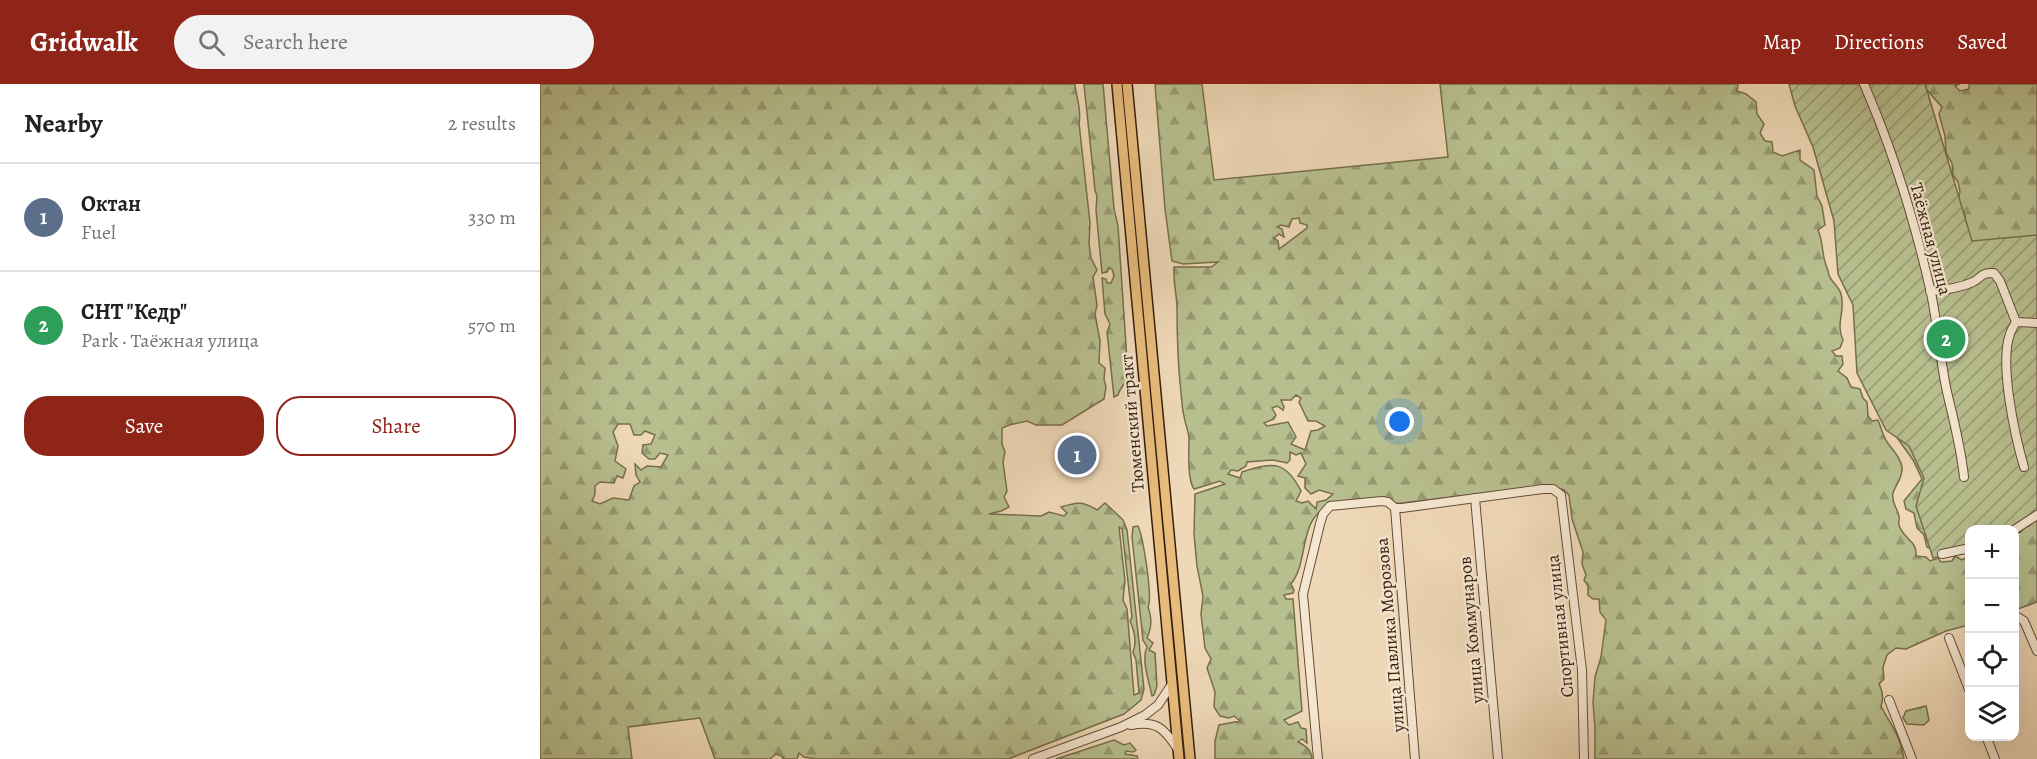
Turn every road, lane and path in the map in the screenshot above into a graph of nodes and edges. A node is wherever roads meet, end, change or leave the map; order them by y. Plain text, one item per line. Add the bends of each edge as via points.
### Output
1 (1117, 84) edge
2 (1127, 84) edge
3 (1864, 84) edge
4 (1930, 291) junction
5 (2016, 322) junction
6 (2037, 323) edge
7 (2024, 467) dead end
8 (1964, 477) dead end
9 (1475, 498) junction
10 (1395, 508) junction
11 (2037, 515) edge
12 (2019, 527) edge
13 (1965, 549) edge
14 (1942, 554) dead end
15 (2019, 618) edge
16 (1949, 638) dead end
17 (2037, 651) edge
18 (1172, 684) junction
19 (1968, 687) edge
20 (1888, 700) dead end
21 (1121, 727) junction
22 (1988, 741) edge
23 (1179, 754) edge
24 (1034, 759) edge
25 (1190, 759) edge
26 (1318, 759) edge
27 (1415, 759) edge
28 (1498, 759) edge
29 (1584, 759) edge
30 (1912, 759) edge
31 (1995, 759) edge

1 - 18 main road, Тюменский тракт
2 - 25 main road, Тюменский тракт
3 - 4 street, Таёжная улица via 1906,197
4 - 5 street via 1945,290 1994,273
4 - 8 street, Таёжная улица
5 - 6 street
5 - 7 street via 2010,335 2007,370
9 - 10 street
9 - 28 street, улица Коммунаров
9 - 29 street, Спортивная улица via 1543,489 1561,495 1581,670
10 - 26 street via 1382,501 1330,506 1323,514 1303,594
10 - 27 street, улица Павлика Морозова
11 - 12 street
13 - 14 street
15 - 17 street
16 - 19 street
18 - 21 street via 1152,710
18 - 23 main road, Тюменский тракт
20 - 30 street
21 - 23 street via 1142,723 1158,726 1170,736
21 - 24 street
22 - 31 street

